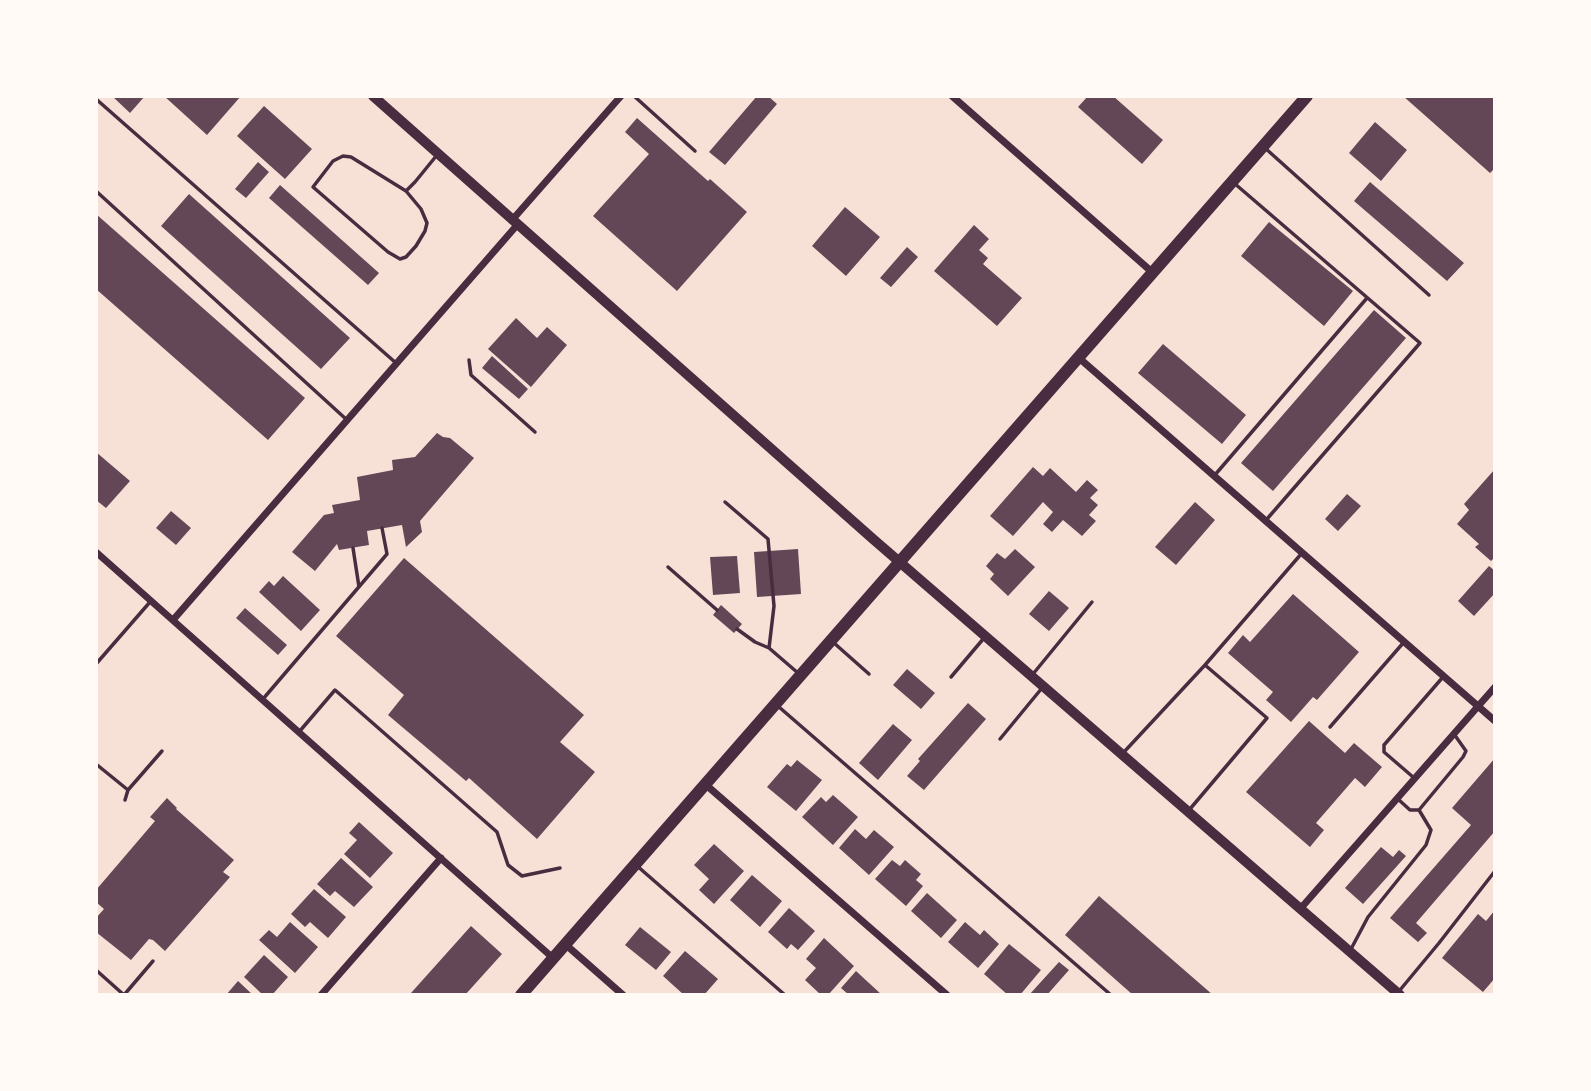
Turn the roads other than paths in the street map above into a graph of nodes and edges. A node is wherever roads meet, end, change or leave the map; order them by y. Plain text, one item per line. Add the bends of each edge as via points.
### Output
1 (373, 96) edge
2 (621, 96) edge
3 (634, 96) edge
4 (952, 96) edge
5 (1307, 96) edge
6 (96, 99) edge
7 (1263, 146) junction
8 (695, 151) dead end
9 (438, 153) junction
10 (1232, 182) junction
11 (96, 191) edge
12 (406, 191) junction
13 (516, 221) junction
14 (1152, 272) junction
15 (1429, 295) dead end
16 (1367, 298) junction
17 (1079, 358) junction
18 (469, 360) dead end
19 (396, 363) junction
20 (347, 420) junction
21 (535, 432) dead end
22 (1214, 476) junction
23 (725, 502) dead end
24 (1265, 521) junction
25 (382, 528) dead end
26 (353, 548) dead end
27 (96, 552) edge
28 (1302, 553) junction
29 (899, 561) junction
30 (668, 567) dead end
31 (359, 587) junction
32 (151, 601) junction
33 (1092, 602) dead end
34 (717, 610) dead end
35 (173, 620) junction
36 (737, 629) dead end
37 (986, 636) junction
38 (830, 640) junction
39 (1405, 642) junction
40 (769, 648) junction
41 (96, 664) edge
42 (1205, 665) junction
43 (869, 674) dead end
44 (800, 675) junction
45 (1031, 676) junction
46 (1443, 676) junction
47 (951, 677) dead end
48 (1044, 687) junction
49 (1495, 687) edge
50 (263, 699) junction
51 (775, 703) junction
52 (1478, 706) junction
53 (1495, 721) edge
54 (1331, 727) dead end
55 (299, 732) junction
56 (1454, 734) junction
57 (1000, 739) dead end
58 (162, 751) dead end
59 (1122, 754) junction
60 (96, 764) edge
61 (1415, 779) junction
62 (705, 784) junction
63 (128, 790) junction
64 (1397, 798) junction
65 (125, 800) dead end
66 (1419, 810) junction
67 (1188, 811) junction
68 (441, 858) junction
69 (635, 864) junction
70 (560, 868) dead end
71 (1495, 871) edge
72 (1301, 908) junction
73 (565, 944) junction
74 (1350, 951) junction
75 (553, 958) junction
76 (153, 961) dead end
77 (96, 970) edge
78 (1398, 994) edge
79 (321, 995) edge
80 (520, 995) edge
81 (623, 995) edge
82 (785, 995) edge
83 (947, 995) edge
84 (1111, 995) edge

1 - 9 main road
2 - 13 street
3 - 8 lane
4 - 14 street
5 - 7 main road
6 - 19 lane
7 - 10 main road
7 - 15 lane
9 - 12 lane
9 - 13 main road
10 - 14 main road
10 - 16 lane
11 - 20 lane
12 - 12 lane via 343,156 333,161 313,187 400,259 416,246 427,223
13 - 19 street
13 - 29 main road
14 - 17 main road
16 - 22 lane
16 - 24 lane via 1420,343
17 - 22 street
17 - 29 main road
18 - 21 lane via 471,375
19 - 20 street
20 - 35 street
22 - 24 street
23 - 40 lane via 768,539 775,606
24 - 28 street
25 - 31 lane via 387,554
26 - 31 lane
27 - 32 street
28 - 39 street
28 - 42 lane
29 - 37 main road
29 - 38 main road
30 - 34 lane
31 - 50 lane
32 - 35 street
32 - 41 lane
33 - 45 lane
35 - 50 street
36 - 40 lane
37 - 45 main road
37 - 47 lane
38 - 43 lane
38 - 44 main road
39 - 46 street
39 - 54 lane
40 - 44 lane
42 - 59 lane
42 - 67 lane via 1267,718
44 - 51 main road
45 - 48 main road
46 - 52 street
46 - 61 lane via 1384,745 1384,752
48 - 57 lane
48 - 59 main road
49 - 52 street
50 - 55 street
51 - 62 main road
51 - 84 lane
52 - 53 street
52 - 56 street
55 - 68 street
55 - 70 lane via 335,690 497,832 508,865 522,876
56 - 61 street
56 - 66 lane via 1466,751
58 - 63 lane
59 - 67 main road
60 - 63 lane
61 - 64 street
62 - 69 main road
62 - 83 street
63 - 65 lane
64 - 66 lane via 1410,810
64 - 72 street
66 - 74 lane via 1430,830 1426,845 1368,917
67 - 72 main road
68 - 75 street
68 - 79 street
69 - 73 main road
69 - 82 lane
71 - 78 lane
72 - 74 main road
73 - 75 main road
73 - 81 street
74 - 78 main road
75 - 80 main road
76 - 77 lane via 124,995

